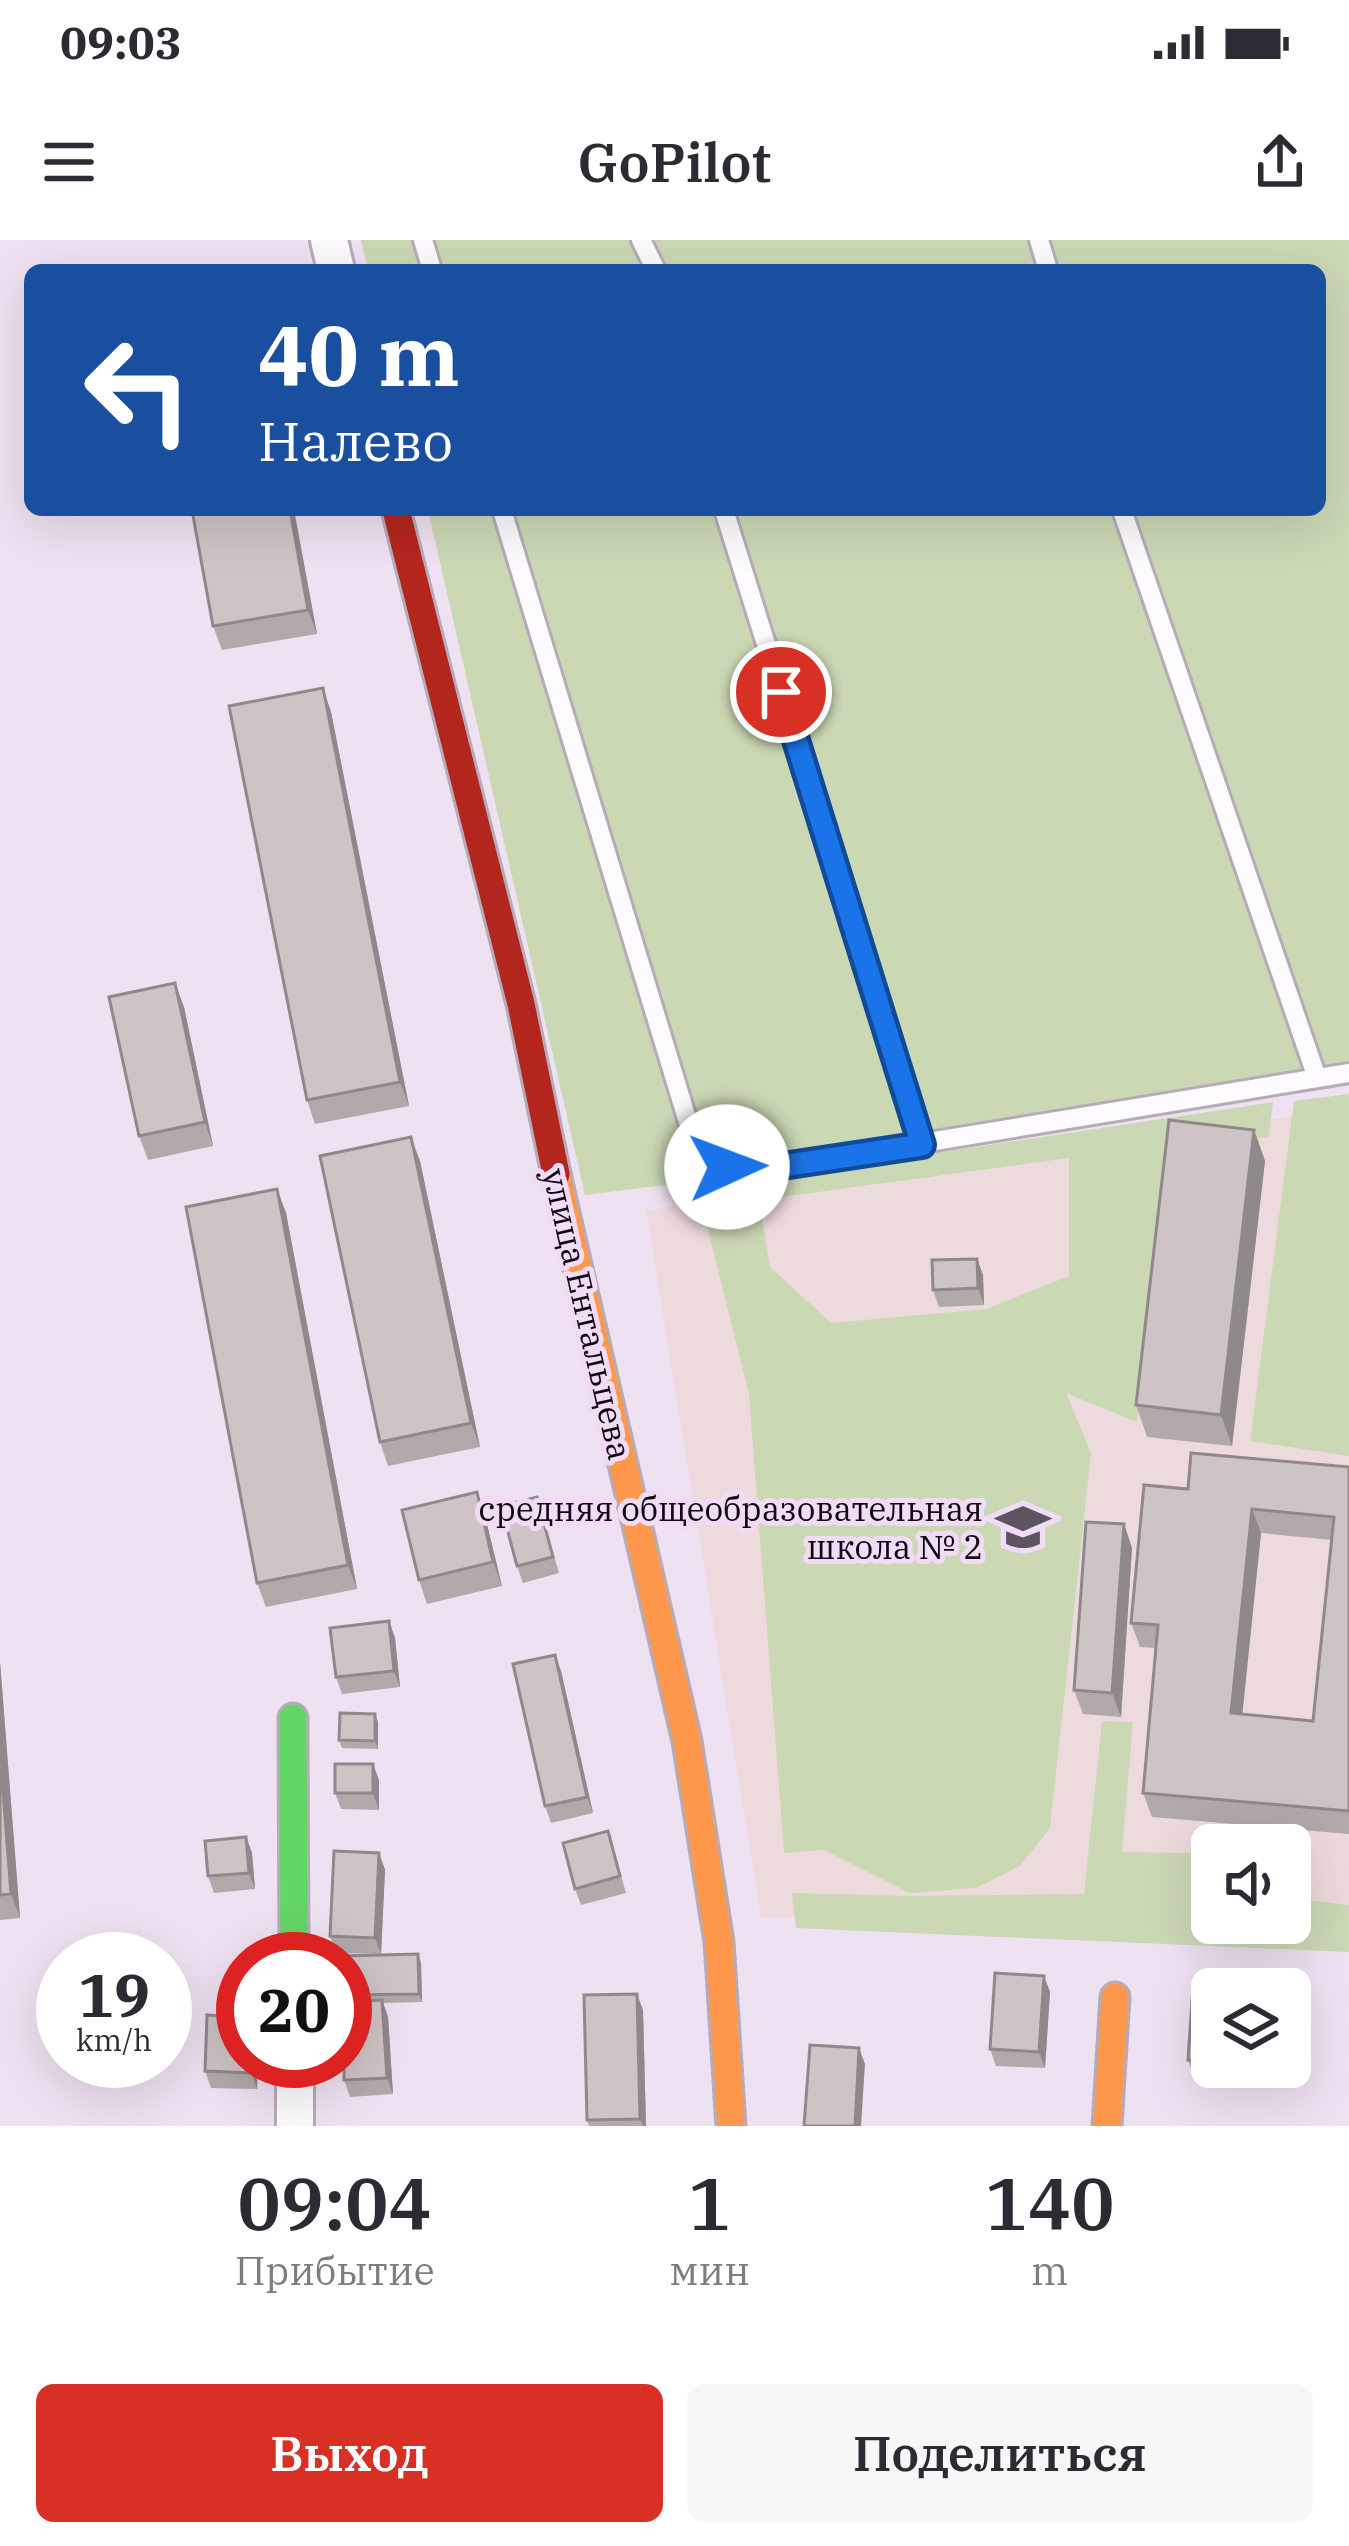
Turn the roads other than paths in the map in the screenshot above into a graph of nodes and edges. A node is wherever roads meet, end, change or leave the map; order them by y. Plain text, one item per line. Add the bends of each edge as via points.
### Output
1 (398, 516) edge
2 (504, 516) edge
3 (726, 516) edge
4 (1124, 516) edge
5 (1349, 1072) edge
6 (1317, 1078) junction
7 (922, 1145) junction
8 (293, 1718) dead end
9 (294, 1932) edge
10 (1115, 1997) dead end
11 (295, 2088) edge
12 (295, 2126) edge
13 (731, 2126) edge
14 (1107, 2126) edge

1 - 13 street, улица Ентальцева via 520,1004 687,1741 719,1942
2 - 7 lane via 695,1145 727,1167
3 - 7 lane
4 - 6 lane
5 - 6 lane
6 - 7 lane
8 - 9 street
10 - 14 street
11 - 12 street

